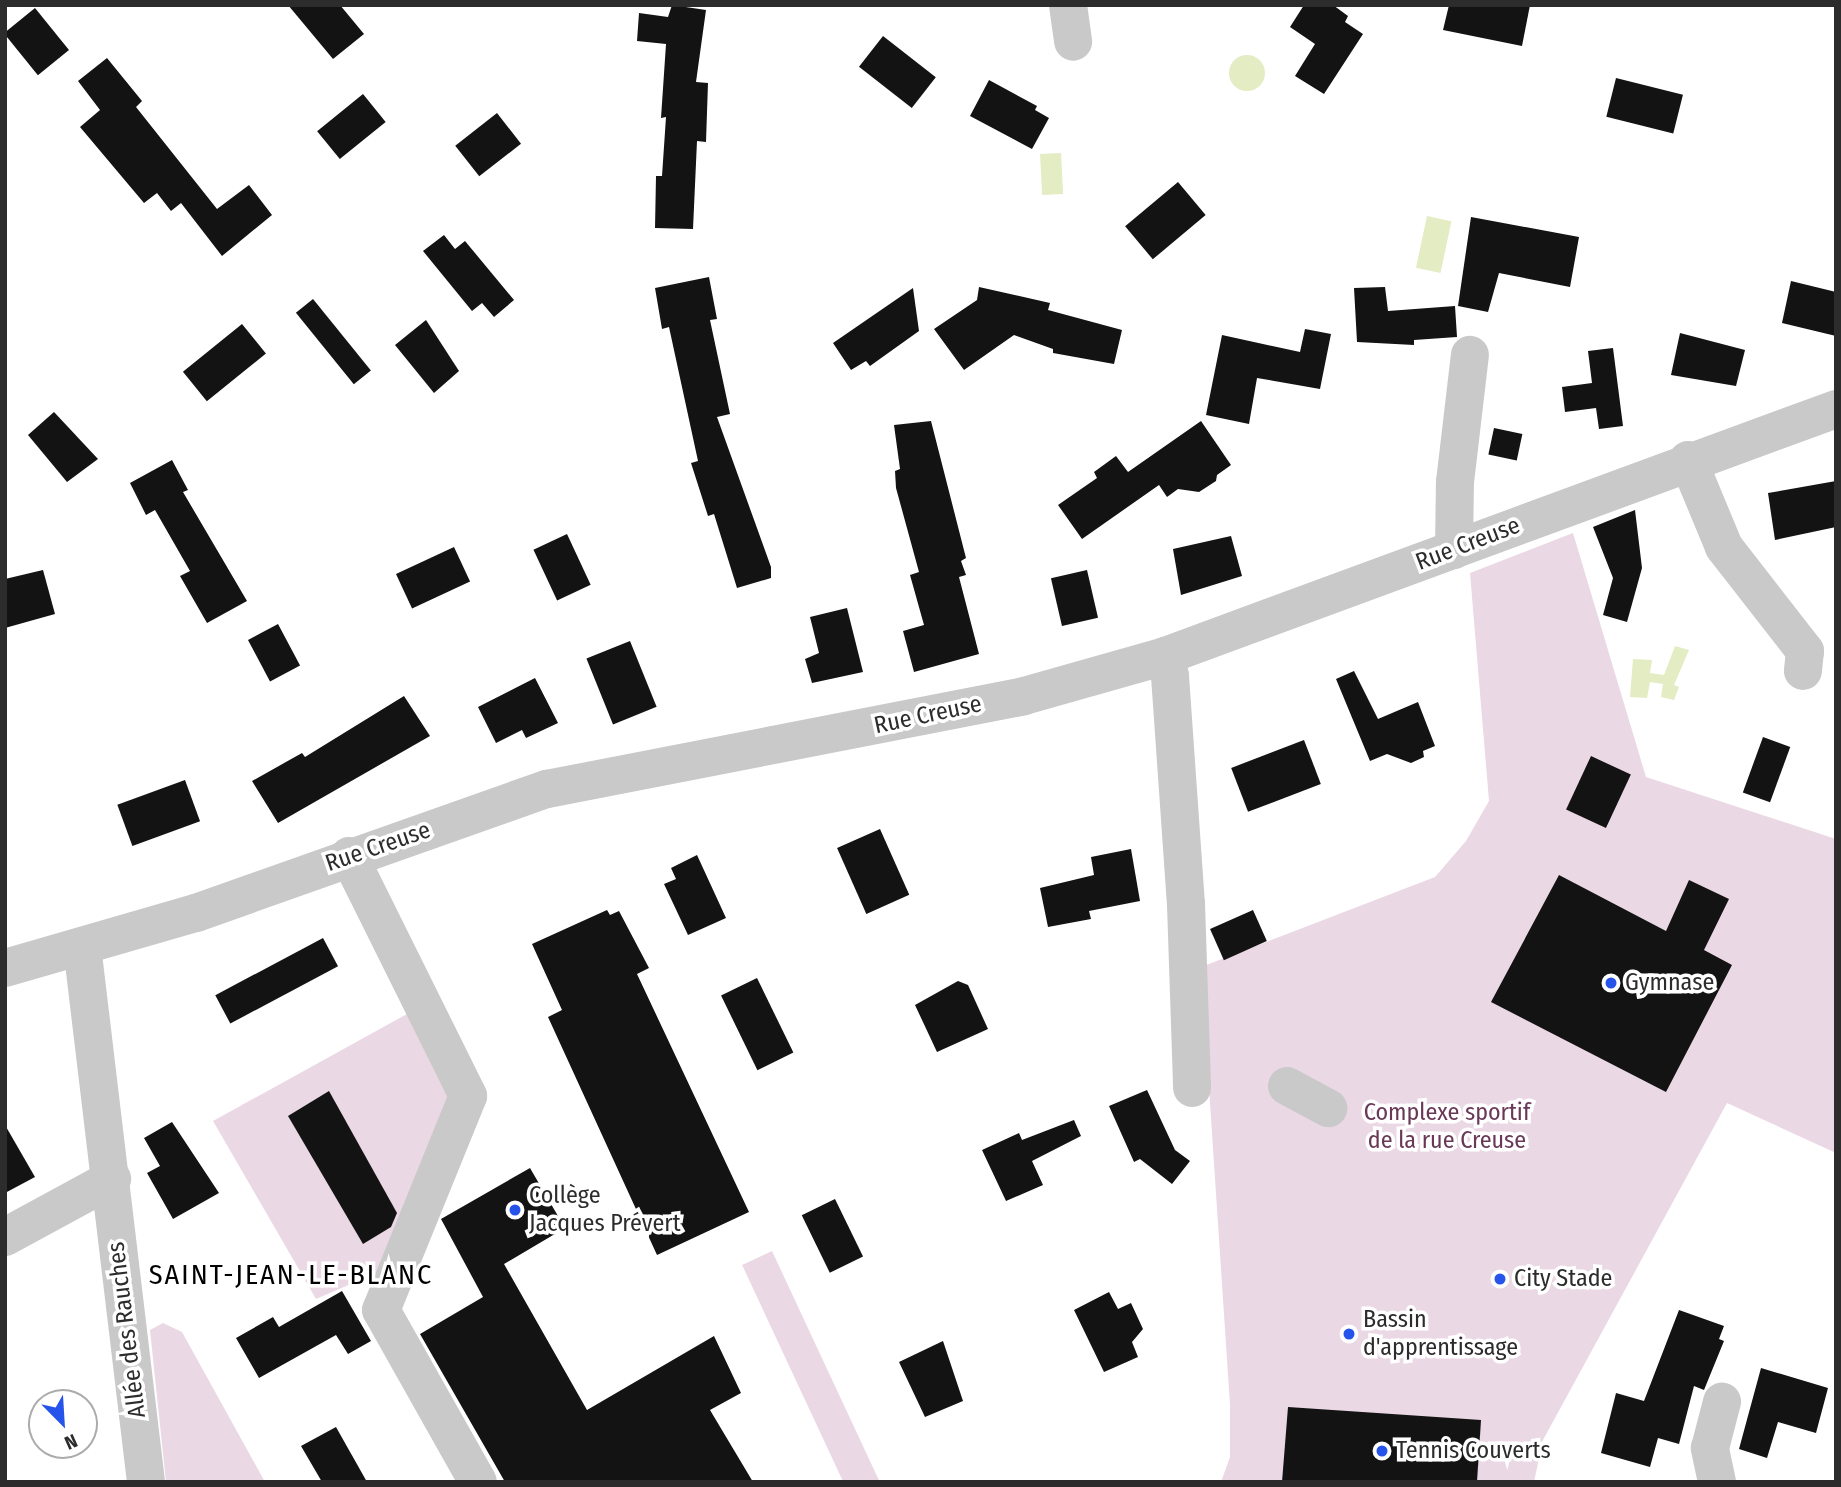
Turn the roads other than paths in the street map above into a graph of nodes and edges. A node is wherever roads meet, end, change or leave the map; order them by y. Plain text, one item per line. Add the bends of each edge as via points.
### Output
1 (1470, 355) dead end
2 (1836, 409) edge
3 (1688, 460) junction
4 (1454, 550) junction
5 (1164, 656) junction
6 (1803, 671) dead end
7 (349, 856) junction
8 (82, 946) junction
9 (5, 968) edge
10 (1287, 1086) dead end
11 (1192, 1088) dead end
12 (1328, 1108) dead end
13 (112, 1179) junction
14 (5, 1237) edge
15 (1722, 1402) dead end
16 (146, 1482) edge
17 (478, 1482) edge
18 (1717, 1482) edge

1 - 4 street via 1455,482
2 - 3 street, Rue Creuse
3 - 4 street, Rue Creuse
3 - 6 street via 1724,547 1805,651
4 - 5 street, Rue Creuse
5 - 7 street, Rue Creuse via 1024,696 547,789
5 - 11 street via 1170,676 1186,904
7 - 8 street, Rue Creuse via 196,913
7 - 17 street via 468,1096 381,1310
8 - 9 street, Rue Creuse
8 - 13 street, Allée des Rauches
10 - 12 street
13 - 14 street
13 - 16 street, Allée des Rauches
15 - 18 street via 1710,1448

